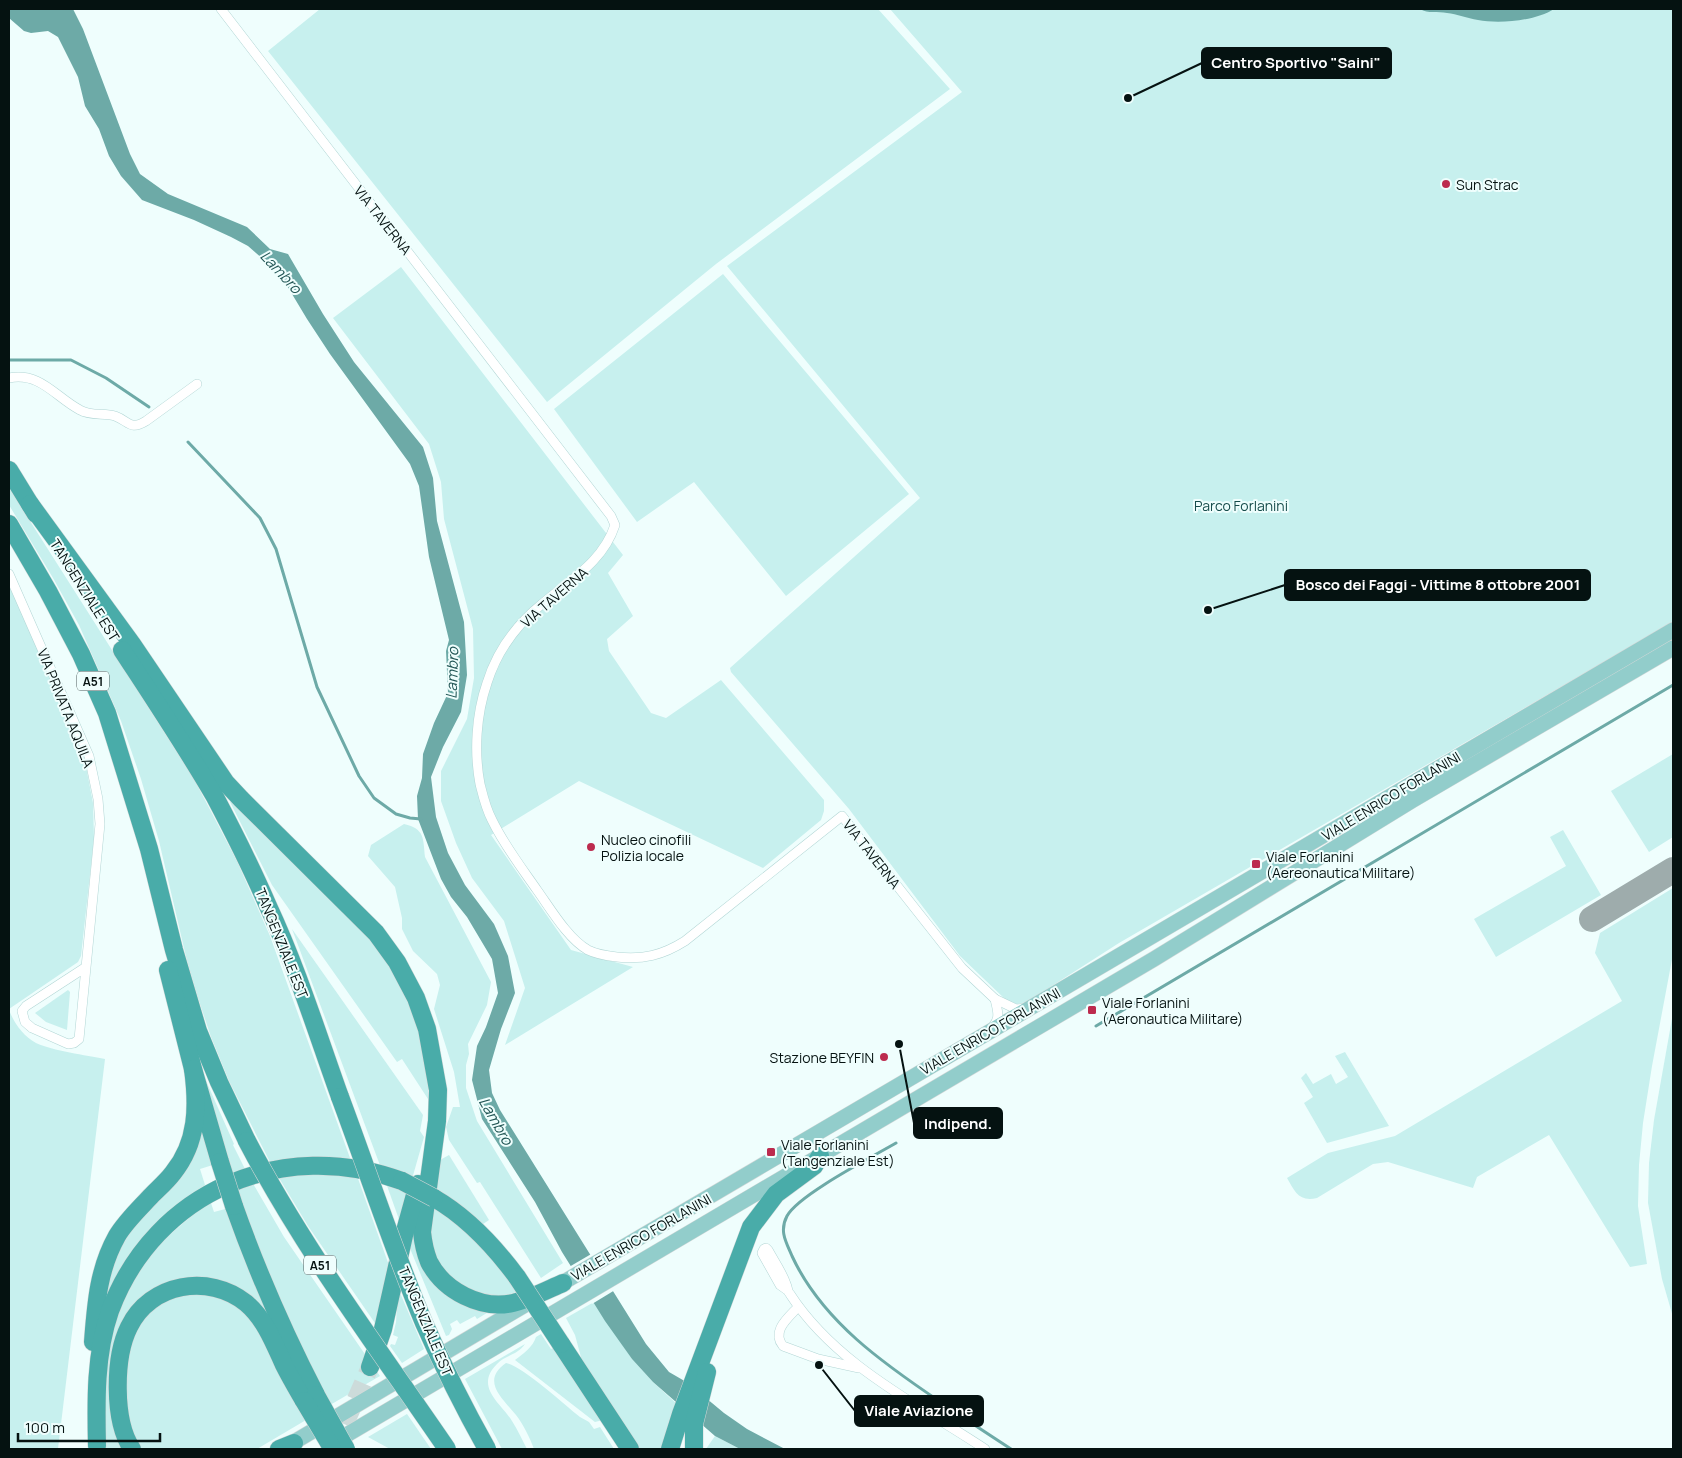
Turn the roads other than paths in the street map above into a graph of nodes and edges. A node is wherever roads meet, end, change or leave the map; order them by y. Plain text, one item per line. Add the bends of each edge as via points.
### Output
1 (221, 9) edge
2 (9, 378) edge
3 (197, 384) dead end
4 (9, 470) edge
5 (9, 524) edge
6 (9, 574) edge
7 (1673, 630) edge
8 (1673, 648) edge
9 (157, 692) junction
10 (163, 928) junction
11 (86, 967) junction
12 (995, 999) junction
13 (1032, 1007) junction
14 (973, 1042) junction
15 (432, 1060) junction
16 (193, 1068) junction
17 (820, 1156) junction
18 (568, 1280) junction
19 (788, 1290) dead end
20 (798, 1307) junction
21 (370, 1367) tunnel mouth
22 (862, 1369) junction
23 (310, 1398) junction
24 (688, 1419) junction
25 (285, 1447) edge
26 (98, 1448) edge
27 (132, 1449) edge
28 (323, 1449) edge
29 (332, 1449) edge
30 (346, 1449) edge
31 (447, 1449) edge
32 (487, 1449) edge
33 (630, 1449) edge
34 (670, 1449) edge
35 (694, 1449) edge
36 (985, 1449) edge

1 - 12 street, VIA TAVERNA via 615,525 592,564 527,617 503,647 487,684 479,722 477,765 491,819 562,924 580,944 593,952 636,959 661,954 685,941 842,816 950,954
2 - 3 street via 25,376 34,379 83,412 114,416 133,426 146,421
4 - 9 highway, TANGENZIALE EST
5 - 10 highway, A51 via 53,599 107,713 149,849
6 - 11 street, VIA PRIVATA AQUILA via 89,756 100,824
7 - 13 main road, VIALE ENRICO FORLANINI
8 - 17 main road, VIALE ENRICO FORLANINI
9 - 15 highway via 231,788 376,933 397,962 416,998 427,1029
9 - 32 highway, TANGENZIALE EST, bridge via 215,798 269,908 424,1323
10 - 16 highway
10 - 31 highway, A51, bridge via 198,1031 247,1141 292,1222
11 - 11 street, VIA PRIVATA AQUILA via 26,1006 22,1010 25,1022 68,1044 79,1039
12 - 13 street, VIA TAVERNA via 1016,1009
12 - 14 street via 997,1022
13 - 14 main road, VIALE ENRICO FORLANINI
14 - 18 main road, VIALE ENRICO FORLANINI
15 - 18 highway via 438,1090 422,1232 430,1263 448,1286 461,1296 496,1304 512,1304
15 - 21 highway via 434,1110 428,1143 383,1329
16 - 23 highway, bridge via 234,1206
16 - 26 highway via 196,1115 184,1158 173,1174 131,1217 110,1251 100,1276 92,1368
17 - 24 highway via 812,1167 779,1191 758,1216 744,1243
17 - 28 main road, VIALE ENRICO FORLANINI
18 - 25 main road, VIALE ENRICO FORLANINI
19 - 20 street
20 - 22 street via 828,1340
20 - 22 street via 780,1329 779,1339 783,1346 818,1359
22 - 36 street
23 - 27 highway via 263,1323 246,1303 230,1293 208,1286 173,1289 143,1308 129,1326 122,1344 119,1416 124,1436
23 - 29 highway, bridge
23 - 30 highway, bridge
24 - 34 highway
24 - 35 highway
26 - 33 highway, bridge via 96,1420 103,1338 111,1310 143,1252 185,1209 206,1194 258,1173 288,1167 319,1166 353,1168 402,1181 459,1214 484,1237 517,1277

